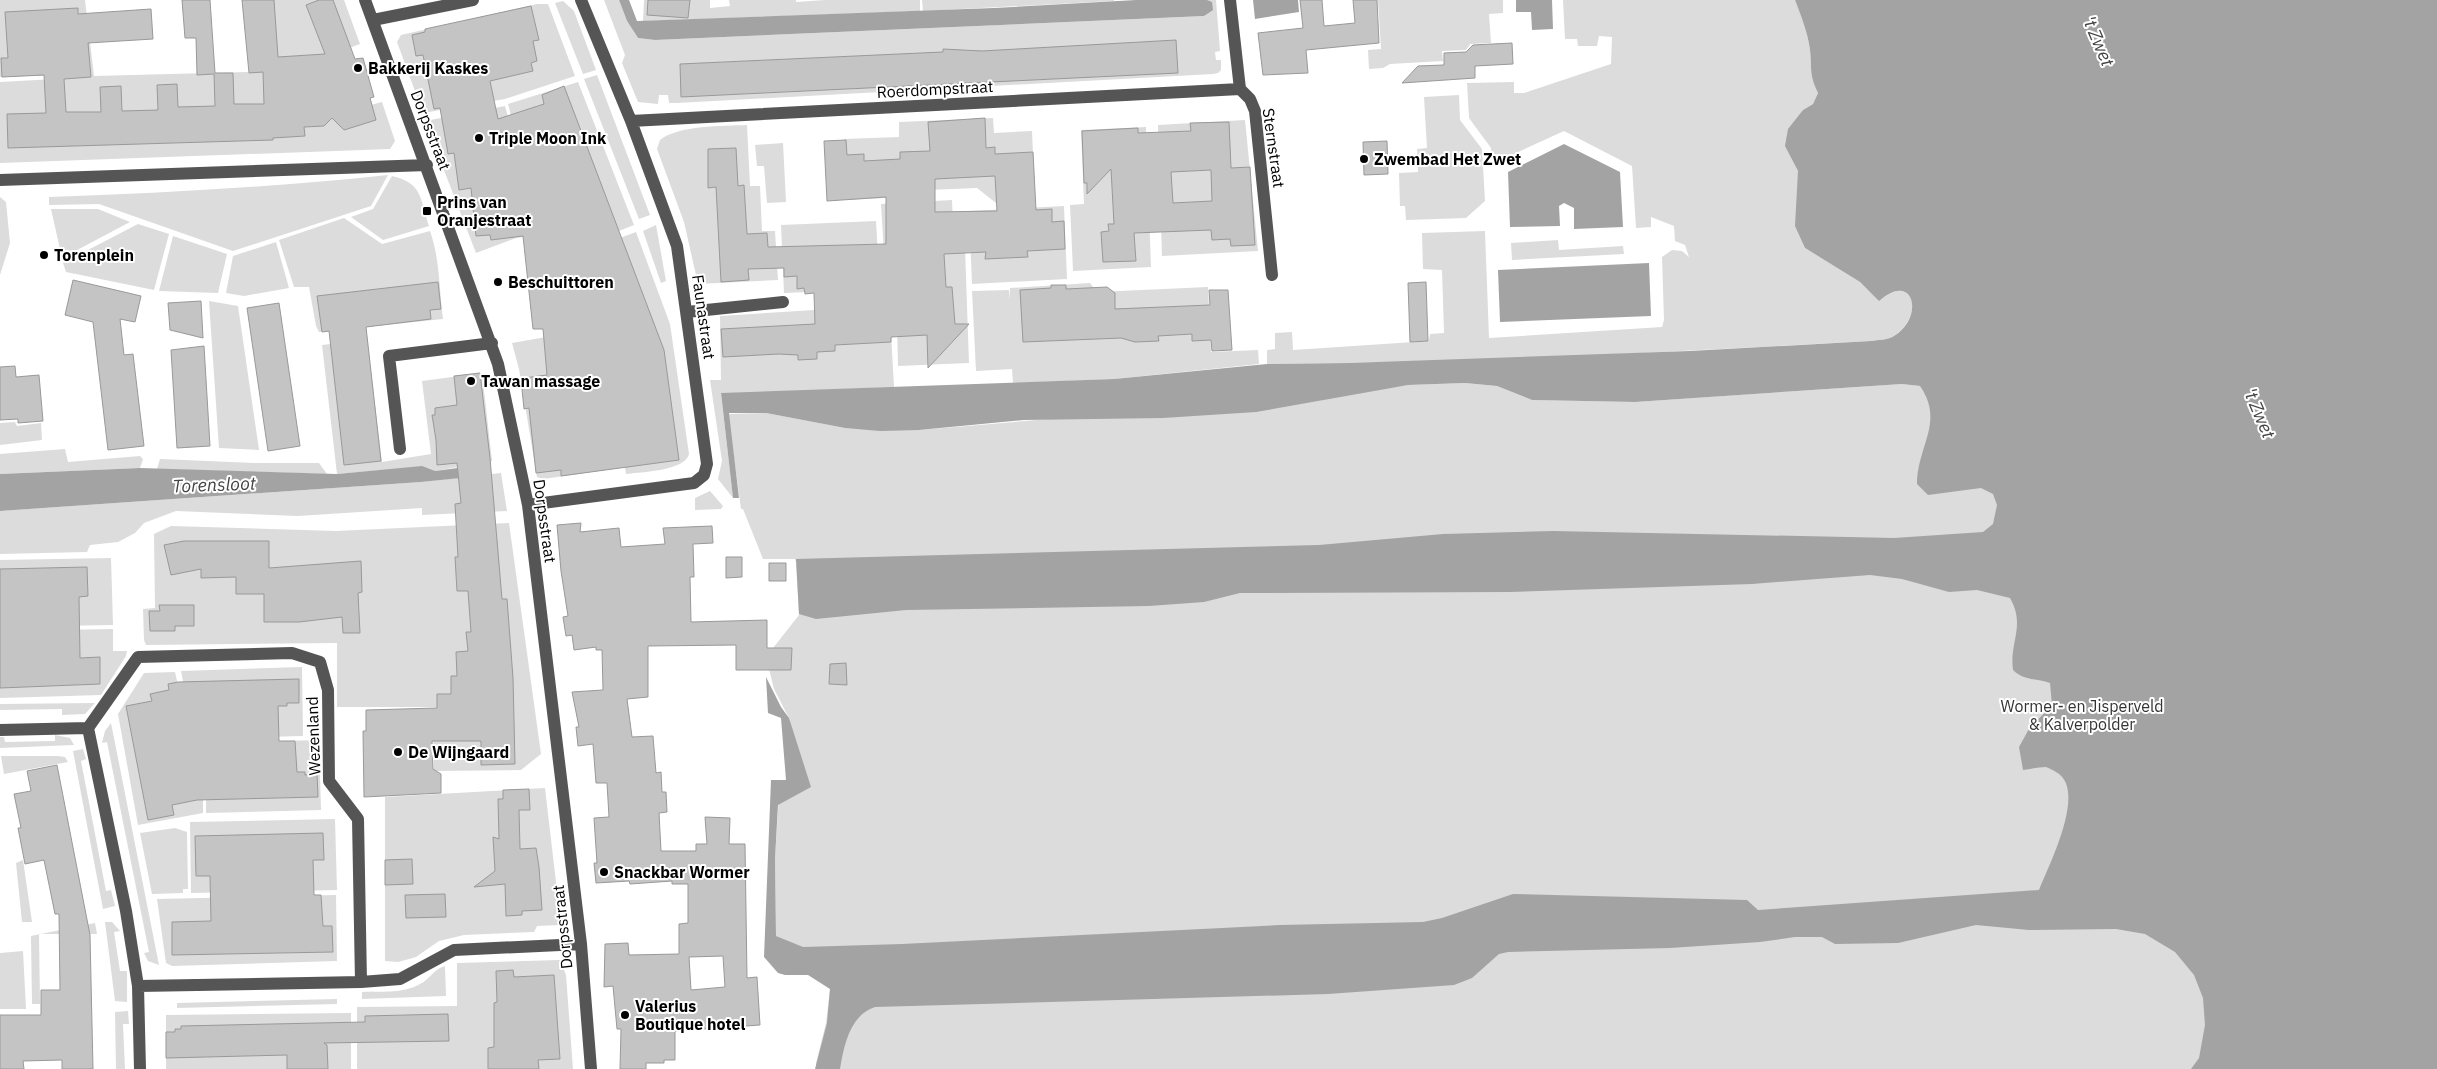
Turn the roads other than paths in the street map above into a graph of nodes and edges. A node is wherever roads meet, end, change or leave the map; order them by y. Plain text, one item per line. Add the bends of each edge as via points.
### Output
1 (365, 0) edge
2 (473, 0) edge
3 (581, 0) edge
4 (1230, 0) edge
5 (373, 20) junction
6 (1240, 88) junction
7 (631, 121) junction
8 (427, 165) junction
9 (0, 180) edge
10 (1272, 274) dead end
11 (783, 302) dead end
12 (687, 312) junction
13 (492, 343) junction
14 (400, 449) dead end
15 (528, 505) junction
16 (88, 728) junction
17 (0, 730) edge
18 (581, 944) junction
19 (361, 982) junction
20 (138, 986) junction
21 (140, 1069) edge
22 (591, 1069) edge

1 - 5 street, Dorpsstraat
2 - 5 street
3 - 7 street, Faunastraat
4 - 6 street, Sternstraat
5 - 8 street, Dorpsstraat
6 - 7 street, Roerdompstraat
6 - 10 street, Sternstraat via 1255,111
7 - 12 street, Faunastraat via 677,246
8 - 9 street
8 - 13 street, Dorpsstraat
11 - 12 street
12 - 15 street, Faunastraat via 707,464 704,475 694,483
13 - 14 street via 389,356
13 - 15 street, Dorpsstraat
15 - 18 street, Dorpsstraat
16 - 17 street
16 - 19 street, Wezenland via 138,656 292,653 320,662 328,690 329,782 358,819
16 - 20 street
18 - 19 street via 454,950 400,979
18 - 22 street, Dorpsstraat
19 - 20 street
20 - 21 street

